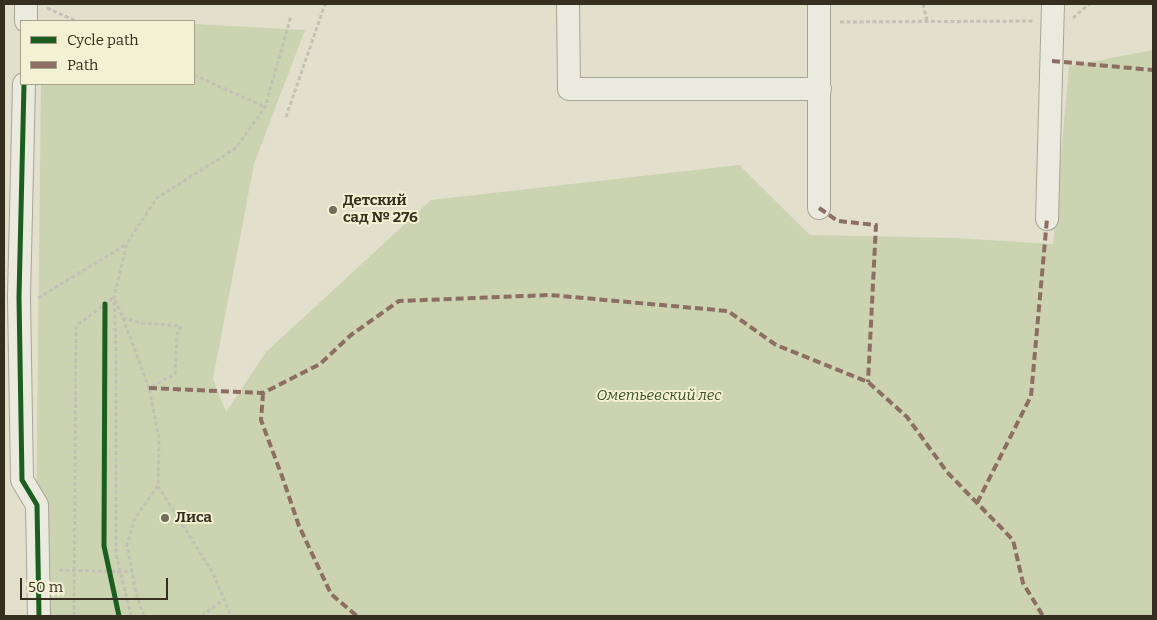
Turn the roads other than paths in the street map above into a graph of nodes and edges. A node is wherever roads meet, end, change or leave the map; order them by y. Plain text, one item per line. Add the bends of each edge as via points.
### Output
1 (568, 4) edge
2 (36, 6) edge
3 (1053, 12) edge
4 (819, 13) edge
5 (27, 20) edge
6 (24, 85) edge
7 (820, 90) junction
8 (13, 177) edge
9 (819, 208) dead end
10 (1047, 219) dead end
11 (11, 302) edge
12 (13, 480) edge
13 (39, 616) edge

1 - 7 street via 569,89
2 - 5 street
3 - 10 street
4 - 7 street
6 - 8 street
7 - 9 street
8 - 11 street
11 - 12 street
12 - 13 street via 37,505

